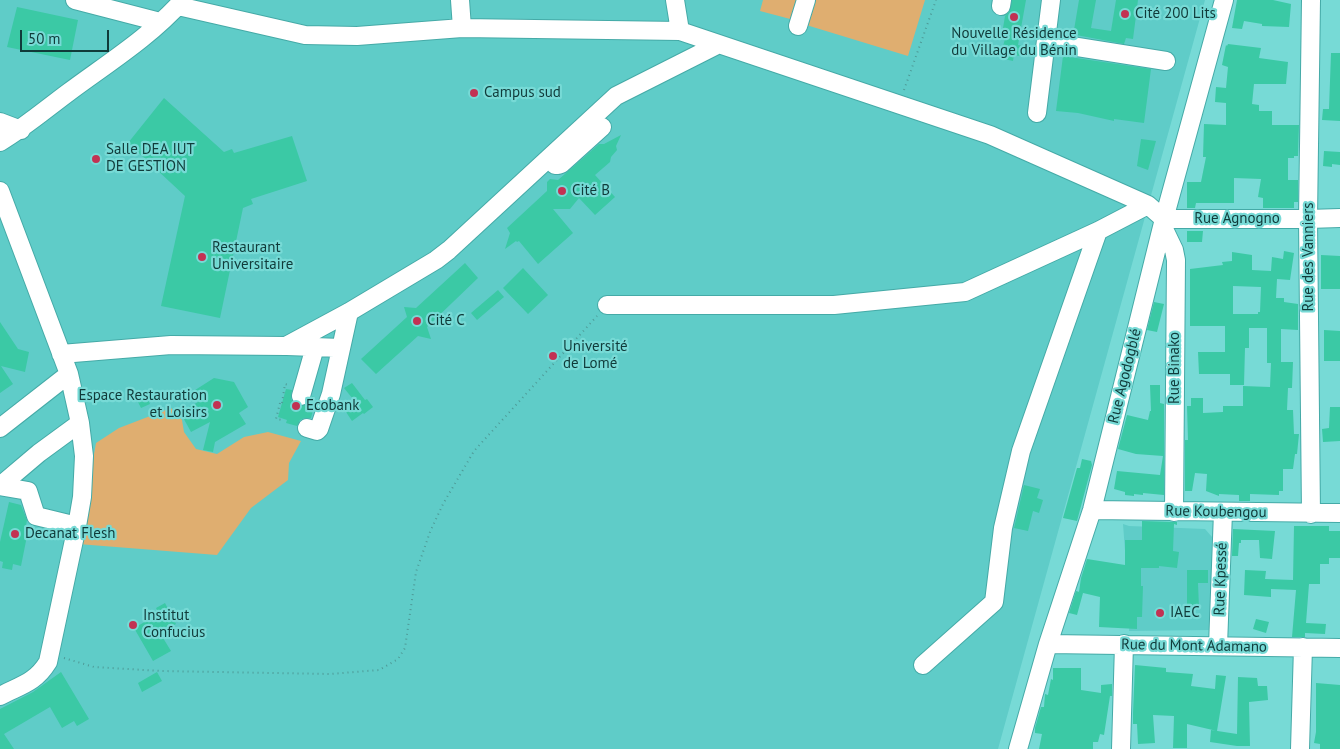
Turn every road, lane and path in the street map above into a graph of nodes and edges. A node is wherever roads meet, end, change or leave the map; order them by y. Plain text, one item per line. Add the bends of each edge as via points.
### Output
1 (75, 0) edge
2 (460, 0) edge
3 (675, 0) edge
4 (806, 0) edge
5 (936, 0) edge
6 (1051, 0) edge
7 (1224, 0) edge
8 (1311, 0) edge
9 (180, 3) edge
10 (160, 22) junction
11 (798, 26) dead end
12 (462, 28) junction
13 (680, 31) junction
14 (1046, 42) junction
15 (719, 44) junction
16 (1166, 61) dead end
17 (898, 104) junction
18 (1037, 114) dead end
19 (0, 122) edge
20 (602, 127) dead end
21 (20, 130) junction
22 (0, 142) edge
23 (553, 166) junction
24 (0, 191) edge
25 (1148, 205) junction
26 (1340, 218) edge
27 (1308, 219) junction
28 (1163, 223) junction
29 (1098, 231) junction
30 (606, 305) joint
31 (349, 312) junction
32 (286, 346) junction
33 (315, 347) junction
34 (342, 348) junction
35 (61, 354) junction
36 (69, 374) junction
37 (301, 396) dead end
38 (281, 401) dead end
39 (282, 420) dead end
40 (80, 423) junction
41 (0, 428) edge
42 (307, 428) dead end
43 (0, 486) edge
44 (1092, 510) junction
45 (1174, 512) junction
46 (1223, 512) junction
47 (1340, 513) edge
48 (1311, 514) junction
49 (76, 526) junction
50 (1048, 644) junction
51 (1124, 644) junction
52 (1218, 646) junction
53 (1302, 647) junction
54 (1340, 648) edge
55 (50, 654) junction
56 (922, 665) dead end
57 (0, 696) edge
58 (1018, 749) edge
59 (1122, 749) edge
60 (1300, 749) edge

1 - 10 street
2 - 12 street
3 - 13 street
4 - 11 street
5 - 17 path
6 - 14 street
7 - 28 street, Rue Agodogblé
8 - 27 street, Rue des Vanniers
9 - 10 street
9 - 12 street via 306,35 357,36
10 - 21 street via 132,47
12 - 13 street
13 - 15 street
14 - 16 street
14 - 18 street
15 - 17 street
15 - 23 street via 616,96
17 - 25 street via 990,135
19 - 21 street
20 - 23 street via 561,164
21 - 22 street
23 - 31 street via 436,260
24 - 35 street
25 - 28 street
25 - 29 street
26 - 27 street, Rue Agnogno
27 - 28 street, Rue Agnogno
27 - 48 street, Rue des Vanniers
28 - 44 street, Rue Agodogblé
28 - 45 street, Rue Binako via 1176,260
29 - 30 street via 965,292 834,304
29 - 56 street via 1021,451 1003,528 994,602
30 - 55 path via 469,458 430,532 416,572 405,648 398,659 379,670 330,674 94,666
31 - 32 street
31 - 34 street
32 - 33 street
32 - 35 street via 171,345
33 - 34 street
33 - 37 street
34 - 42 street via 319,429
35 - 36 street
36 - 40 street
36 - 41 street
38 - 39 path via 276,419
40 - 43 street
40 - 49 street via 84,456 82,497
43 - 49 street via 28,491 36,516
44 - 45 street, Rue Koubengou
44 - 50 street, Rue Agodogblé
45 - 46 street, Rue Koubengou
46 - 48 street, Rue Koubengou
46 - 52 street, Rue Kpessé
47 - 48 street, Rue Koubengou
49 - 55 street
50 - 51 street, Rue du Mont Adamano
50 - 58 street, Rue Agodogblé
51 - 52 street, Rue du Mont Adamano
51 - 59 street
52 - 53 street, Rue du Mont Adamano
53 - 54 street, Rue du Mont Adamano
53 - 60 street
55 - 57 street via 40,674

